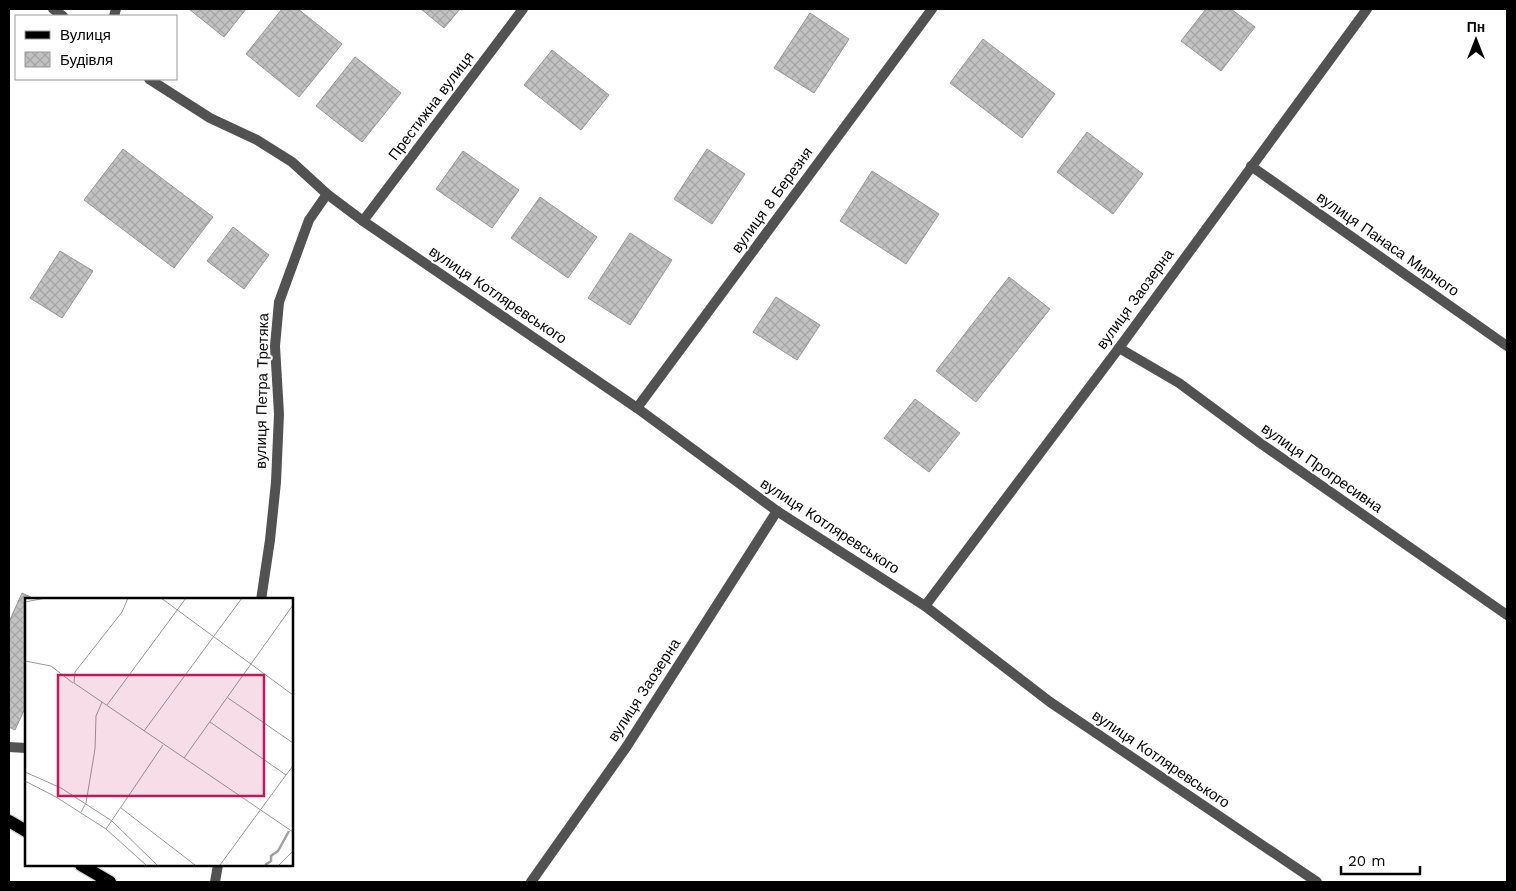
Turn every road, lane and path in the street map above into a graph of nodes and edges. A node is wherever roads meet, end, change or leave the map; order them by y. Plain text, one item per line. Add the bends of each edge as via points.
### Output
1 (523, 9) edge
2 (932, 9) edge
3 (1367, 9) edge
4 (151, 80) edge
5 (1251, 166) junction
6 (328, 194) junction
7 (363, 221) junction
8 (1507, 346) edge
9 (1119, 348) junction
10 (637, 408) junction
11 (777, 511) junction
12 (261, 598) edge
13 (925, 606) junction
14 (1507, 615) edge
15 (9, 747) edge
16 (25, 748) edge
17 (9, 822) edge
18 (25, 830) edge
19 (83, 866) edge
20 (218, 866) edge
21 (110, 882) edge
22 (215, 882) edge
23 (531, 882) edge
24 (1317, 882) edge

1 - 7 street, Престижна вулиця
2 - 10 street, вулиця 8 Березня
3 - 5 street, вулиця Заозерна
4 - 6 street, вулиця Котляревського via 210,118 257,140 292,162
5 - 8 street, вулиця Панаса Мирного
5 - 9 street, вулиця Заозерна
6 - 7 street, вулиця Котляревського
6 - 12 street, вулиця Петра Третяка via 309,220 279,302 275,346 279,414 276,482
7 - 10 street, вулиця Котляревського
9 - 13 street, вулиця Заозерна
9 - 14 street, вулиця Прогресивна via 1178,383
10 - 11 street, вулиця Котляревського
11 - 13 street, вулиця Котляревського
11 - 23 street, вулиця Заозерна via 627,746
13 - 24 street, вулиця Котляревського via 1050,702
15 - 16 street
17 - 18 main road
19 - 21 main road
20 - 22 street

